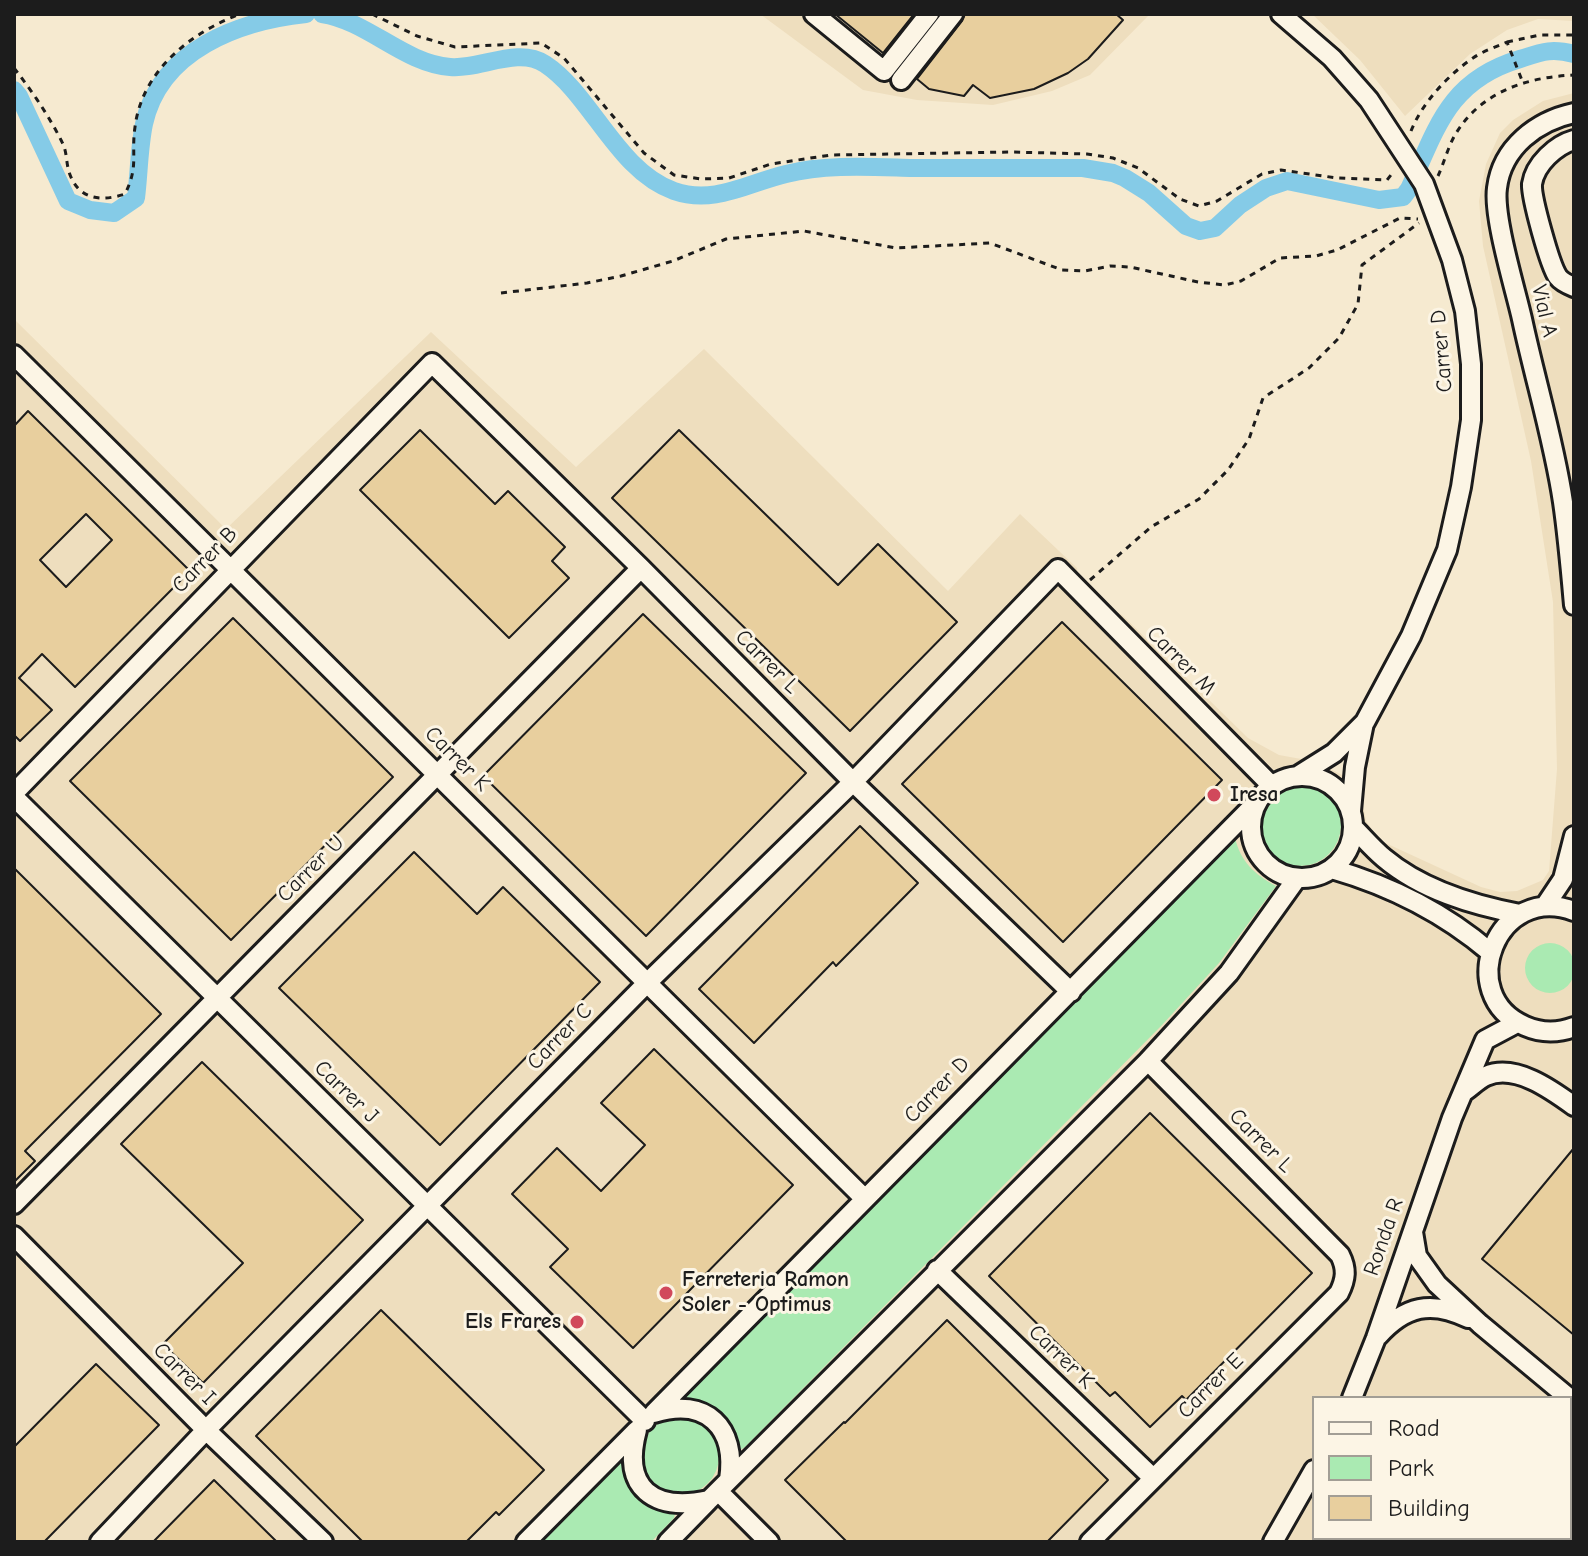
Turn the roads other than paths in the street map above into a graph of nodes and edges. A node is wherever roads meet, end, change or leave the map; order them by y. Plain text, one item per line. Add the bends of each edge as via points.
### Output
1 (814, 14) edge
2 (929, 14) edge
3 (953, 14) edge
4 (1281, 14) edge
5 (901, 80) dead end
6 (1574, 113) edge
7 (1574, 140) edge
8 (1574, 287) edge
9 (14, 355) edge
10 (432, 363) joint
11 (230, 568) junction
12 (641, 568) junction
13 (1058, 569) joint
14 (1574, 605) edge
15 (1365, 722) junction
16 (438, 774) junction
17 (1299, 775) junction
18 (853, 782) junction
19 (1271, 785) junction
20 (14, 795) edge
21 (1256, 803) junction
22 (1352, 819) junction
23 (1574, 836) edge
24 (1332, 869) junction
25 (1297, 878) junction
26 (1545, 906) junction
27 (1574, 911) edge
28 (1520, 914) junction
29 (1490, 952) junction
30 (648, 982) junction
31 (1071, 992) junction
32 (217, 998) junction
33 (1517, 1023) junction
34 (1573, 1030) edge
35 (1148, 1061) junction
36 (1463, 1093) junction
37 (1574, 1106) edge
38 (865, 1199) junction
39 (14, 1204) edge
40 (429, 1206) junction
41 (1413, 1225) junction
42 (14, 1236) edge
43 (1340, 1255) joint
44 (937, 1270) junction
45 (1480, 1324) junction
46 (1376, 1338) junction
47 (1353, 1396) edge
48 (1566, 1396) edge
49 (645, 1421) junction
50 (206, 1430) junction
51 (1312, 1474) edge
52 (1153, 1478) junction
53 (719, 1491) junction
54 (100, 1542) edge
55 (323, 1542) edge
56 (526, 1542) edge
57 (668, 1542) edge
58 (769, 1542) edge
59 (1090, 1542) edge
60 (1273, 1542) edge

1 - 2 street via 884,71
3 - 5 street
4 - 15 street, Carrer D via 1332,58 1407,156 1426,189 1465,311 1471,420 1447,550 1411,636
6 - 14 street, Vial A via 1554,118 1520,142 1504,163 1497,204 1563,501
7 - 8 street via 1549,155 1532,186 1558,277
9 - 11 street, Carrer K
10 - 11 street, Carrer B
10 - 12 street, Carrer L
11 - 16 street, Carrer K
11 - 20 street, Carrer B
12 - 16 street, Carrer U
12 - 18 street, Carrer L
13 - 18 street, Carrer C
13 - 19 street, Carrer M
15 - 17 street, Carrer D via 1334,753
15 - 22 street, Carrer D
16 - 30 street, Carrer K
16 - 32 street, Carrer U
17 - 19 street
17 - 22 street via 1331,784 1343,796
18 - 30 street, Carrer C
18 - 31 street, Carrer L
19 - 21 street
20 - 32 street, Carrer J
21 - 25 street via 1250,827 1256,851 1266,865
21 - 31 street, Carrer D
22 - 24 street via 1347,850
22 - 28 street via 1385,859 1431,888
23 - 26 street via 1563,879
24 - 25 street
24 - 29 street via 1422,903
25 - 35 street via 1229,973
26 - 27 street
26 - 28 street
28 - 29 street
29 - 33 street via 1492,992
30 - 38 street, Carrer K
30 - 40 street, Carrer C
31 - 38 street, Carrer D
32 - 39 street, Carrer U
32 - 40 street, Carrer J
33 - 34 street via 1544,1031
33 - 36 street, Ronda R via 1485,1040
35 - 43 street, Carrer L
35 - 44 street
36 - 37 street via 1488,1075 1518,1074
36 - 41 street, Ronda R
38 - 49 street, Carrer D
40 - 49 street, Carrer J
40 - 50 street, Carrer C
41 - 45 street via 1419,1260
41 - 46 street, Ronda R
42 - 50 street, Carrer I
43 - 52 street, Carrer E via 1346,1266 1339,1293
44 - 52 street, Carrer K
44 - 53 street
45 - 46 street via 1453,1311 1422,1307 1390,1322
45 - 48 street
46 - 47 street, Ronda R
49 - 53 street via 670,1408 686,1407 716,1421 732,1463
49 - 53 street via 632,1463 646,1492 675,1505
49 - 56 street, Carrer D
50 - 54 street, Carrer C
50 - 55 street, Carrer I
51 - 60 street
52 - 59 street, Carrer E
53 - 57 street
53 - 58 street

